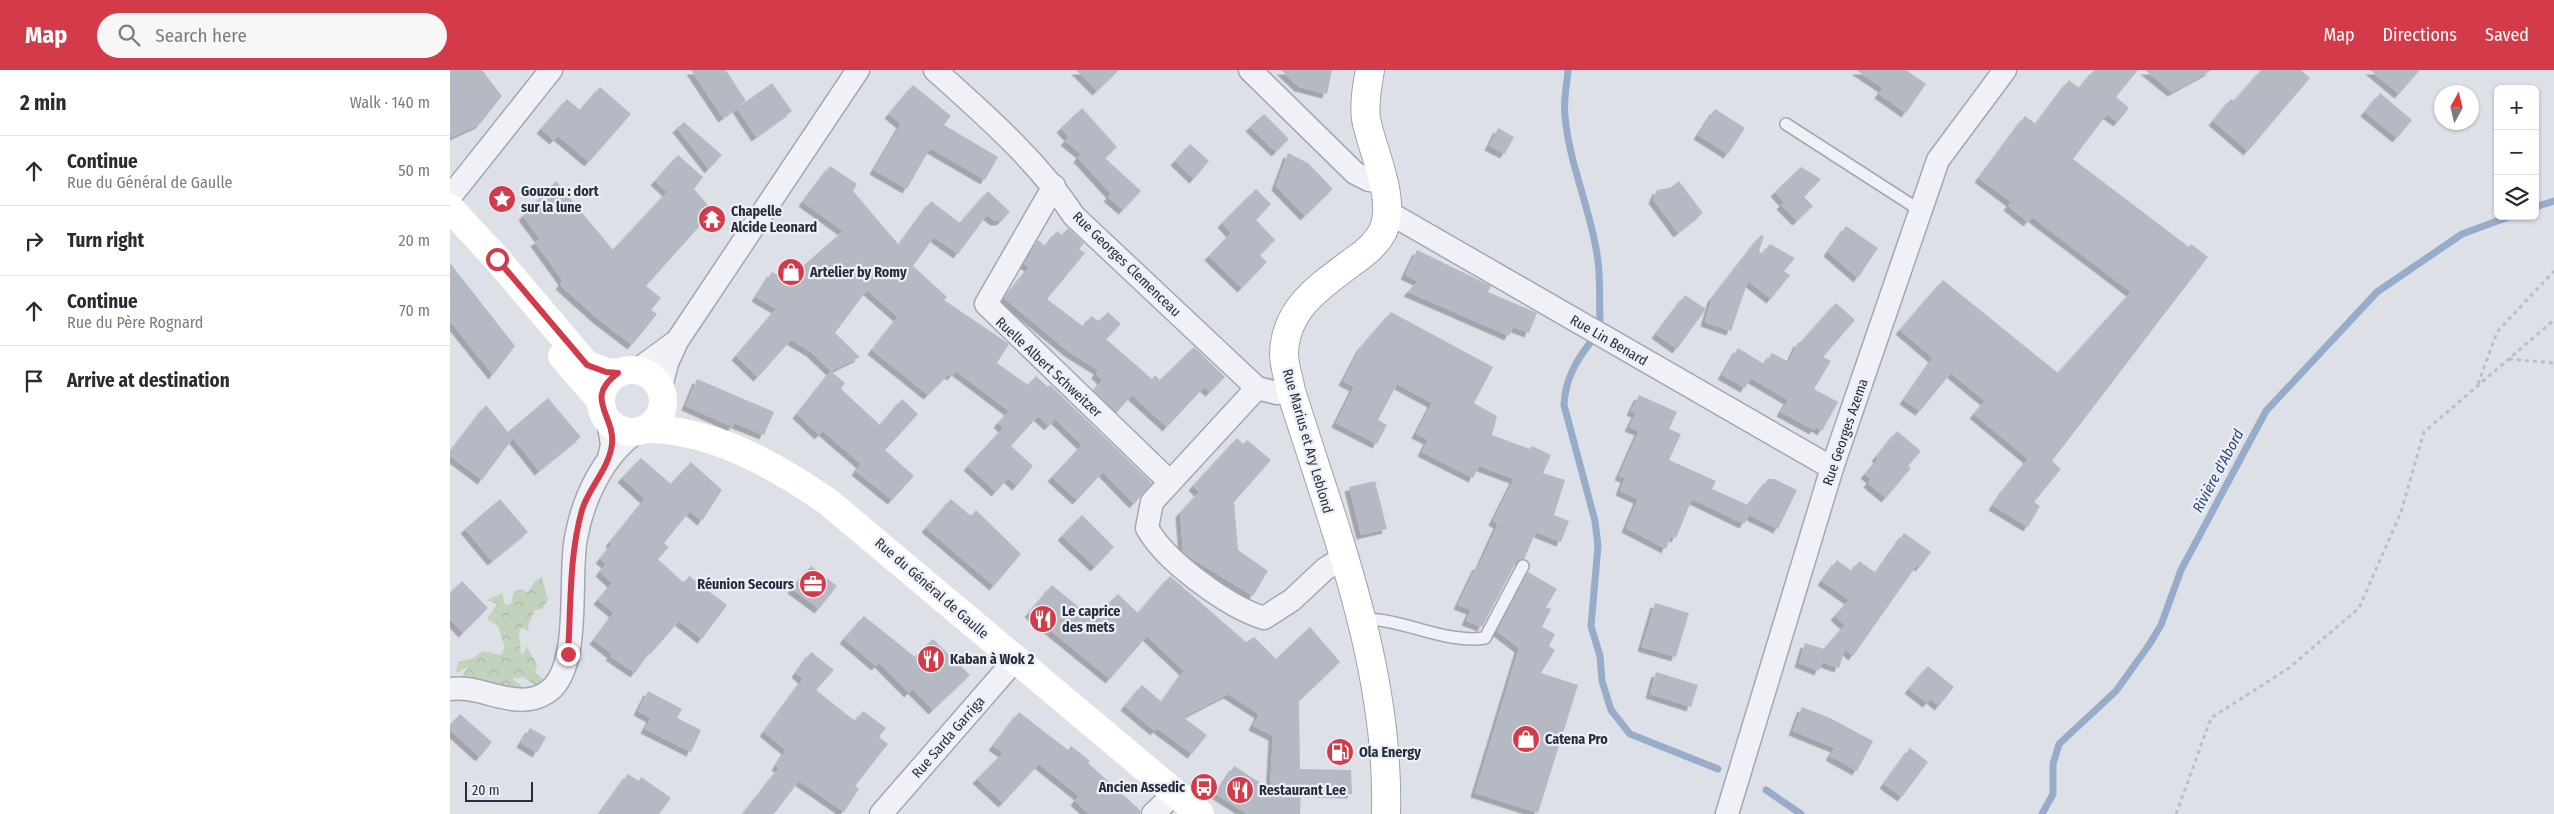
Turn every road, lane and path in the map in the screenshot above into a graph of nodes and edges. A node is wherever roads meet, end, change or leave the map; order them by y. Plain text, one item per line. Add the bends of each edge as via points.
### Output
1 (551, 70) edge
2 (858, 70) edge
3 (935, 70) edge
4 (1250, 70) edge
5 (1370, 70) edge
6 (2005, 70) edge
7 (1786, 124) dead end
8 (1384, 182) junction
9 (1054, 186) junction
10 (450, 197) edge
11 (1386, 211) junction
12 (1921, 211) junction
13 (457, 216) edge
14 (2554, 271) edge
15 (2554, 320) edge
16 (677, 340) junction
17 (2508, 359) junction
18 (2554, 363) edge
19 (628, 372) junction
20 (2477, 387) junction
21 (1257, 388) junction
22 (1291, 391) junction
23 (662, 395) junction
24 (604, 411) junction
25 (641, 431) junction
26 (690, 433) junction
27 (609, 459) junction
28 (1832, 468) junction
29 (1170, 482) junction
30 (1343, 558) junction
31 (1523, 566) dead end
32 (1362, 619) junction
33 (1015, 660) junction
34 (450, 689) edge
35 (1174, 794) junction
36 (1388, 806) edge
37 (880, 814) edge
38 (1153, 814) edge
39 (1200, 814) edge
40 (1728, 814) edge
41 (2176, 814) edge

1 - 10 street
2 - 16 street
3 - 9 street, Rue Georges Clemenceau via 987,117
4 - 8 street via 1355,173 1369,180
5 - 8 main road, Rue Marius et Ary Leblond via 1366,118
6 - 12 street, Rue Georges Azema via 1938,160
7 - 12 lane
8 - 11 main road, Rue Marius et Ary Leblond
9 - 21 street, Rue Georges Clemenceau via 1074,216
9 - 29 street, Ruelle Albert Schweitzer via 986,304
11 - 22 main road, Rue Marius et Ary Leblond via 1384,230 1375,243 1305,299 1293,317 1286,336 1284,356
11 - 28 street, Rue Lin Benard
12 - 28 street, Rue Georges Azema
13 - 19 main road via 587,365 606,372
13 - 24 main road
14 - 20 path via 2496,332
15 - 17 path
16 - 19 street
16 - 23 street via 667,363
17 - 18 path
17 - 20 path
19 - 23 main road via 647,373
19 - 24 main road via 605,385
20 - 41 path via 2424,432 2401,512 2359,608 2289,668 2211,718
21 - 22 street via 1277,393
21 - 29 street
22 - 30 main road, Rue Marius et Ary Leblond
23 - 25 main road via 659,418
23 - 26 main road, Rue du Général de Gaulle
24 - 25 main road via 621,430
24 - 27 street via 612,444
25 - 26 main road, Rue du Général de Gaulle
25 - 27 street via 628,438
26 - 33 main road, Rue du Général de Gaulle via 754,458 790,476 827,501 890,551
27 - 34 street via 583,508 575,540 568,654 564,672 556,685 546,694 516,700 470,689
28 - 40 street, Rue Georges Azema
29 - 30 street via 1152,502 1146,528 1153,539 1184,568 1245,612 1264,618 1292,600 1325,569
30 - 32 main road, Rue Marius et Ary Leblond
31 - 32 lane via 1485,638 1470,640 1380,619
32 - 36 main road, Rue Marius et Ary Leblond via 1377,693
33 - 35 main road, Rue du Général de Gaulle
33 - 37 street, Rue Sarda Garriga
35 - 38 street
35 - 39 main road, Rue du Général de Gaulle

